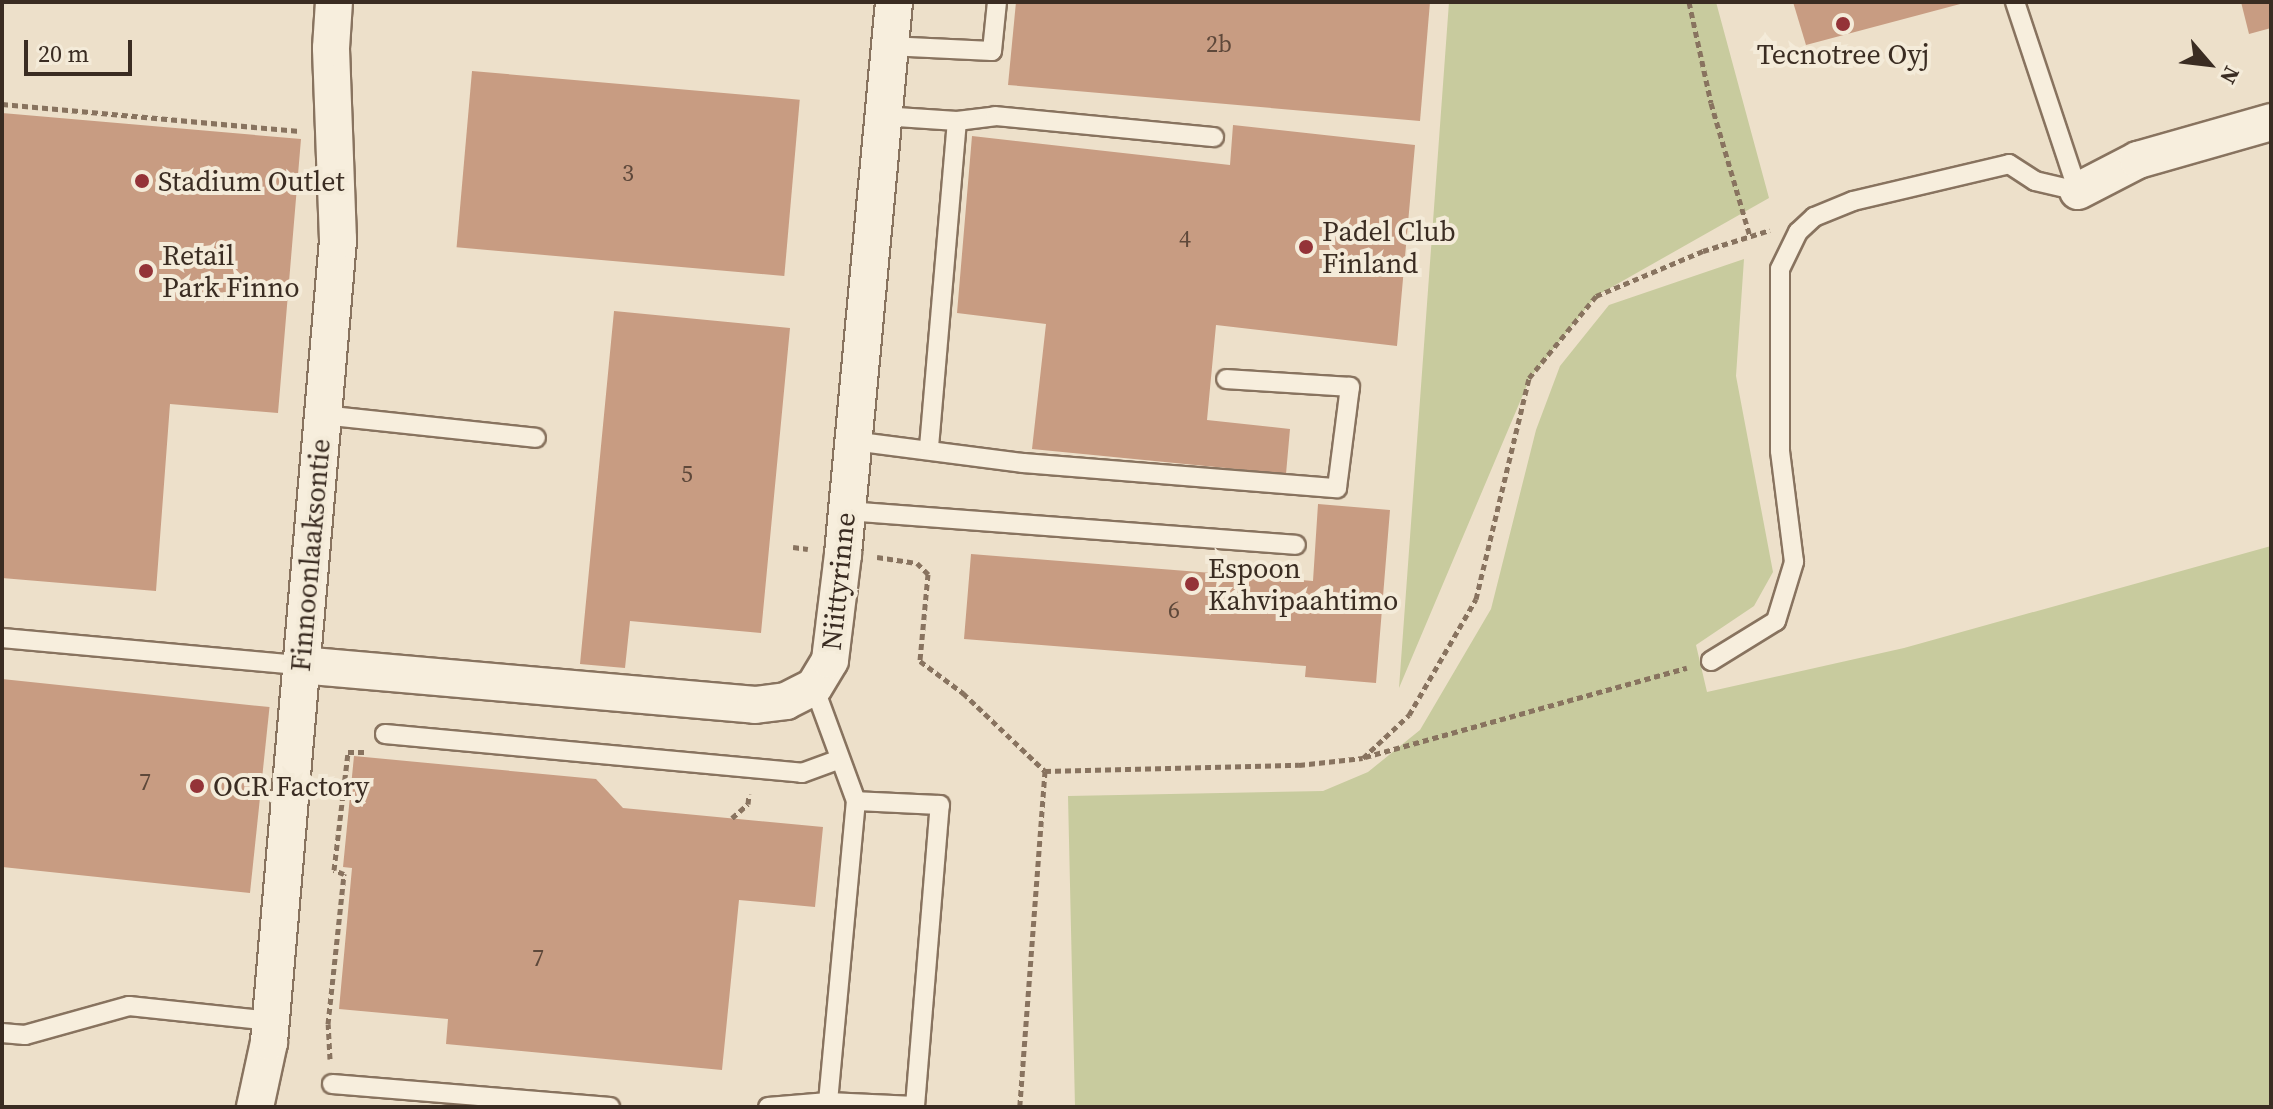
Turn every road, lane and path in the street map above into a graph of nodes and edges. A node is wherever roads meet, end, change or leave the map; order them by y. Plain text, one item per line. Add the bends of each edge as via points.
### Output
1 (334, 2) edge
2 (894, 2) edge
3 (997, 2) edge
4 (1689, 2) edge
5 (2015, 2) edge
6 (888, 46) junction
7 (2, 104) edge
8 (882, 116) junction
9 (957, 121) junction
10 (2271, 122) edge
11 (307, 132) dead end
12 (1214, 137) dead end
13 (2078, 191) junction
14 (1226, 379) dead end
15 (322, 415) junction
16 (536, 438) dead end
17 (853, 441) junction
18 (929, 447) junction
19 (846, 511) junction
20 (1296, 545) dead end
21 (793, 547) dead end
22 (843, 554) junction
23 (2, 638) edge
24 (1711, 661) joint
25 (300, 665) junction
26 (814, 687) junction
27 (385, 734) joint
28 (1363, 758) junction
29 (840, 759) junction
30 (1045, 771) junction
31 (856, 801) junction
32 (271, 1021) junction
33 (2, 1033) edge
34 (332, 1084) joint
35 (828, 1102) junction
36 (255, 1107) edge
37 (610, 1107) edge
38 (768, 1107) edge
39 (1020, 1107) edge

1 - 15 street, Finnoonlaaksontie via 331,62 338,240
2 - 6 street, Niittyrinne
3 - 6 lane via 992,51
4 - 28 path via 1711,103 1750,236 1596,296 1529,378 1476,599 1409,715
5 - 13 lane
6 - 8 street, Niittyrinne
7 - 11 path
8 - 9 lane
8 - 17 street, Niittyrinne
9 - 12 lane via 995,116
9 - 18 lane
10 - 13 street via 2138,160
13 - 24 lane via 2035,181 2009,164 1853,201 1814,217 1798,232 1780,269 1780,451 1794,562 1776,621
14 - 18 lane via 1350,387 1337,488 1023,463
15 - 16 lane
15 - 25 street, Finnoonlaaksontie
17 - 18 lane
17 - 19 street, Niittyrinne
19 - 20 lane
19 - 22 street, Niittyrinne
21 - 22 path
22 - 26 street, Niittyrinne via 830,660
22 - 30 path via 917,563 928,574 920,661 963,693
23 - 25 lane
24 - 28 path
25 - 26 street, Niittyrinne via 755,705 786,701
25 - 32 street, Finnoonlaaksontie
26 - 29 lane
27 - 29 lane via 802,773
27 - 34 path via 368,751 348,752 334,870 344,874 328,1024
28 - 30 path via 1299,765
29 - 31 lane
30 - 39 path
31 - 35 lane
31 - 35 lane via 940,805 915,1106
32 - 33 lane via 129,1006 25,1035
32 - 36 street, Finnoonlaaksontie
34 - 37 lane
35 - 38 lane

